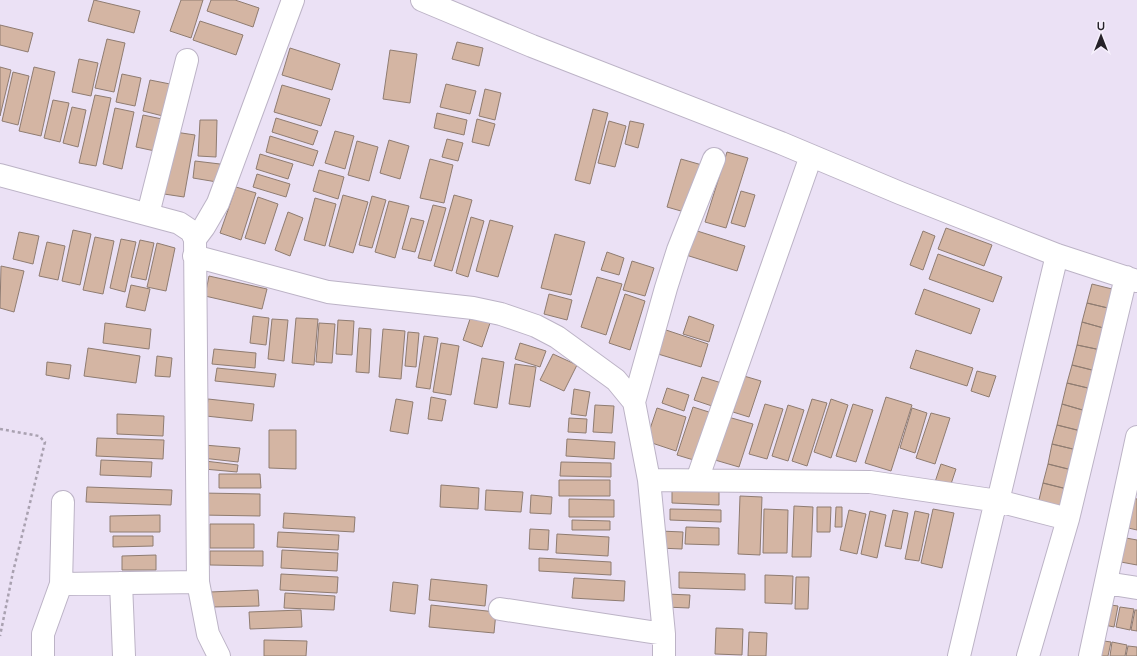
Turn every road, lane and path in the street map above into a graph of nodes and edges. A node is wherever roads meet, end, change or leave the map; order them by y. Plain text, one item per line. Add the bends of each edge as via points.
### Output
1 (293, 0) edge
2 (422, 0) edge
3 (187, 60) dead end
4 (811, 156) junction
5 (714, 159) dead end
6 (0, 174) edge
7 (148, 214) junction
8 (195, 247) junction
9 (1054, 268) junction
10 (1132, 279) edge
11 (634, 402) junction
12 (0, 429) edge
13 (1137, 437) edge
14 (1133, 478) edge
15 (649, 480) junction
16 (697, 480) junction
17 (984, 499) junction
18 (63, 502) dead end
19 (1068, 519) junction
20 (198, 582) junction
21 (121, 583) junction
22 (1106, 583) junction
23 (61, 584) junction
24 (1137, 588) edge
25 (500, 609) dead end
26 (664, 634) junction
27 (0, 636) edge
28 (43, 656) edge
29 (124, 656) edge
30 (219, 656) edge
31 (664, 656) edge
32 (959, 656) edge
33 (1028, 656) edge
34 (1090, 656) edge

1 - 8 street via 218,203
2 - 4 street
3 - 7 street
4 - 9 street via 900,193
4 - 16 street
5 - 11 street via 678,250
6 - 7 street
7 - 8 street via 179,222 191,231
8 - 11 street via 328,292 473,308 536,326 557,337 616,380
8 - 20 street
9 - 10 street
9 - 17 street
10 - 19 street
11 - 15 street
12 - 27 path via 39,436 45,442
13 - 14 street
14 - 22 street
15 - 16 street
15 - 26 street
16 - 17 street via 870,482
17 - 19 street
17 - 32 street via 993,513
18 - 23 street
19 - 33 street
20 - 21 street
20 - 30 street via 208,634
21 - 23 street
21 - 29 street
22 - 24 street
22 - 34 street
23 - 28 street via 43,634
25 - 26 street
26 - 31 street

